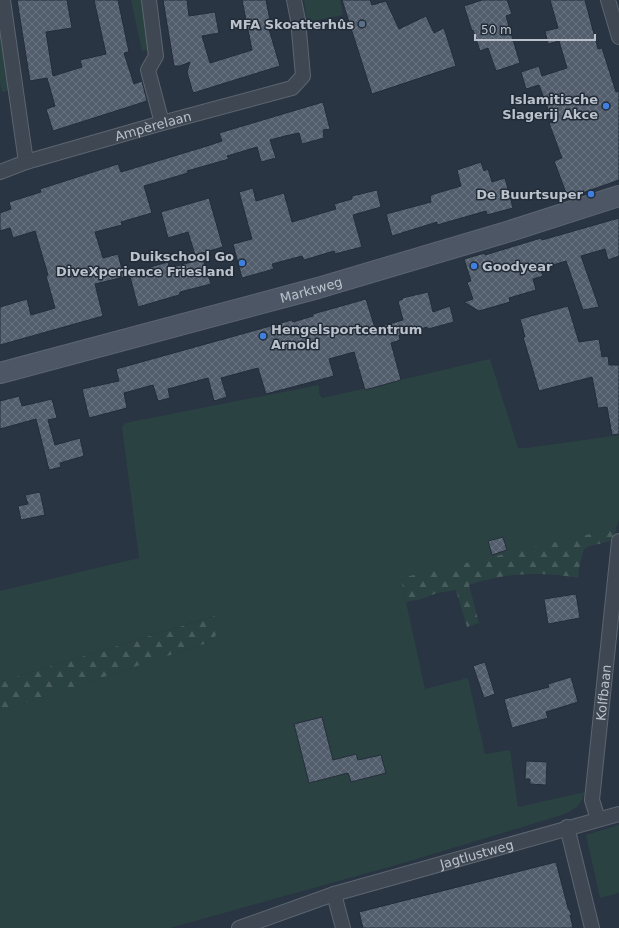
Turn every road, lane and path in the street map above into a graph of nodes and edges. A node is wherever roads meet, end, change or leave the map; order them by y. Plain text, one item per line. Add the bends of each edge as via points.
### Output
1 (3, 0) edge
2 (149, 0) edge
3 (294, 0) edge
4 (608, 0) edge
5 (619, 37) edge
6 (162, 123) junction
7 (26, 162) junction
8 (0, 172) edge
9 (619, 196) edge
10 (0, 373) edge
11 (619, 541) edge
12 (619, 814) edge
13 (598, 819) junction
14 (567, 828) junction
15 (334, 894) junction
16 (239, 928) edge
17 (343, 928) edge
18 (592, 928) edge

1 - 7 street
2 - 6 street via 156,56 148,70
3 - 6 street, Ampèrelaan via 304,76 292,88
4 - 5 street
6 - 7 street, Ampèrelaan
7 - 8 street, Ampèrelaan
9 - 10 street, Marktweg via 318,288
11 - 13 street, Kolfbaan via 592,800
12 - 13 street, Jagtlustweg
13 - 14 street, Jagtlustweg
14 - 15 street, Jagtlustweg
14 - 18 street
15 - 16 street, Jagtlustweg
15 - 17 street

